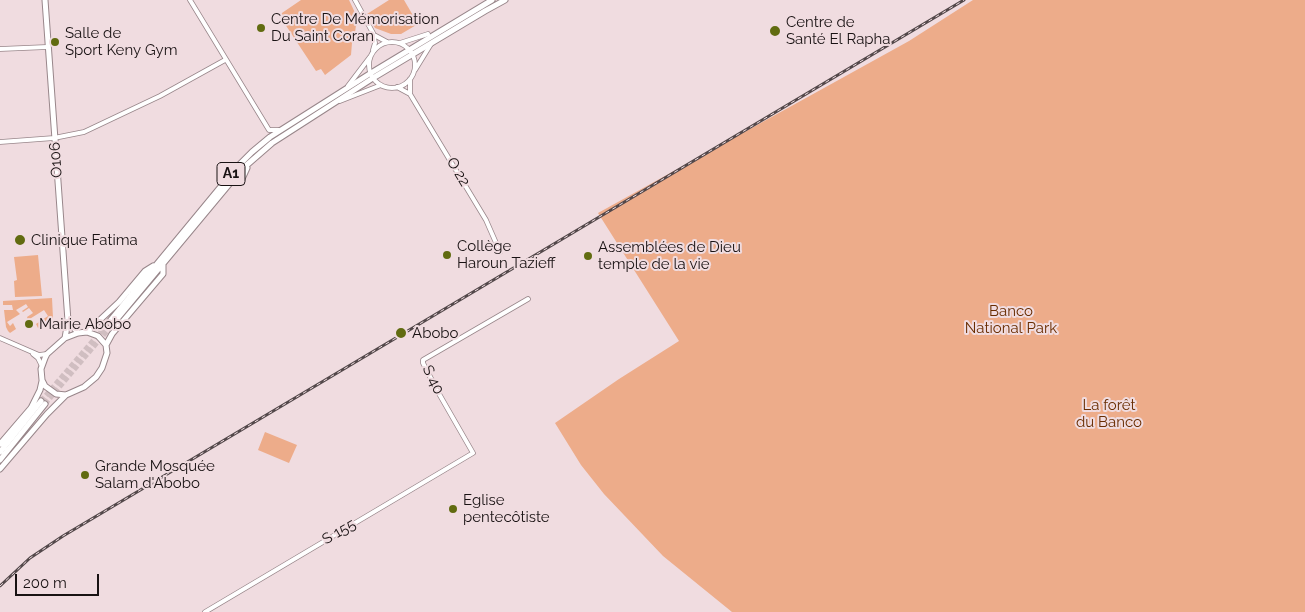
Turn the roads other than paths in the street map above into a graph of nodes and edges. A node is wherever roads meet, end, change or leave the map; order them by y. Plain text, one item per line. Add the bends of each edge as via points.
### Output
1 (45, 0) edge
2 (190, 0) edge
3 (355, 0) edge
4 (492, 0) edge
5 (505, 0) edge
6 (441, 30) junction
7 (373, 33) junction
8 (428, 34) joint
9 (387, 42) junction
10 (400, 44) junction
11 (431, 44) junction
12 (48, 47) junction
13 (0, 49) edge
14 (411, 52) junction
15 (372, 54) junction
16 (225, 60) junction
17 (414, 72) junction
18 (372, 76) junction
19 (410, 79) junction
20 (381, 85) junction
21 (396, 87) junction
22 (342, 91) junction
23 (410, 94) junction
24 (336, 103) junction
25 (281, 130) junction
26 (54, 138) junction
27 (0, 142) edge
28 (249, 163) junction
29 (242, 178) dead end
30 (500, 252) dead end
31 (156, 265) junction
32 (163, 265) junction
33 (528, 299) dead end
34 (68, 321) junction
35 (88, 332) junction
36 (78, 333) junction
37 (0, 338) edge
38 (65, 338) junction
39 (106, 345) junction
40 (32, 352) junction
41 (47, 354) junction
42 (42, 366) junction
43 (42, 380) junction
44 (66, 395) junction
45 (0, 444) edge
46 (0, 452) edge
47 (473, 453) joint
48 (0, 460) edge
49 (0, 469) edge
50 (206, 612) edge

1 - 12 main road, O106
2 - 16 street
3 - 7 street
4 - 6 main road
5 - 11 main road
6 - 8 main road
6 - 14 main road
7 - 9 street via 376,38
7 - 15 street
8 - 10 street
9 - 10 street
9 - 15 street
10 - 14 street
11 - 14 main road
11 - 17 street
12 - 13 street
12 - 26 main road, O106
14 - 17 street
14 - 18 main road
15 - 18 street via 369,64
15 - 22 street
16 - 25 street via 269,130
16 - 26 street via 98,126 79,134
17 - 19 street
18 - 20 street
18 - 22 main road, A1
18 - 24 main road, A1
19 - 21 street
19 - 23 street
20 - 21 street
20 - 24 street
21 - 23 street
22 - 25 main road, A1
23 - 30 street, O 22 via 477,203
24 - 28 main road, A1 via 272,142
25 - 31 main road, A1 via 238,166
26 - 27 street
26 - 34 main road, O106
28 - 29 main road
28 - 32 main road, A1
31 - 32 main road, A1 via 111,323
31 - 35 main road via 145,271
32 - 39 main road via 163,274
33 - 47 street, S 40 via 423,360
34 - 36 main road
34 - 38 main road, O106
35 - 36 main road
35 - 39 main road via 98,336
36 - 38 main road
37 - 40 street
38 - 41 main road
39 - 44 main road via 106,359 96,377
40 - 41 street
40 - 42 street
41 - 42 main road
42 - 43 main road
43 - 44 main road via 52,392
43 - 45 main road via 34,402
44 - 49 main road
46 - 48 main road via 43,403
47 - 50 street, S 155

